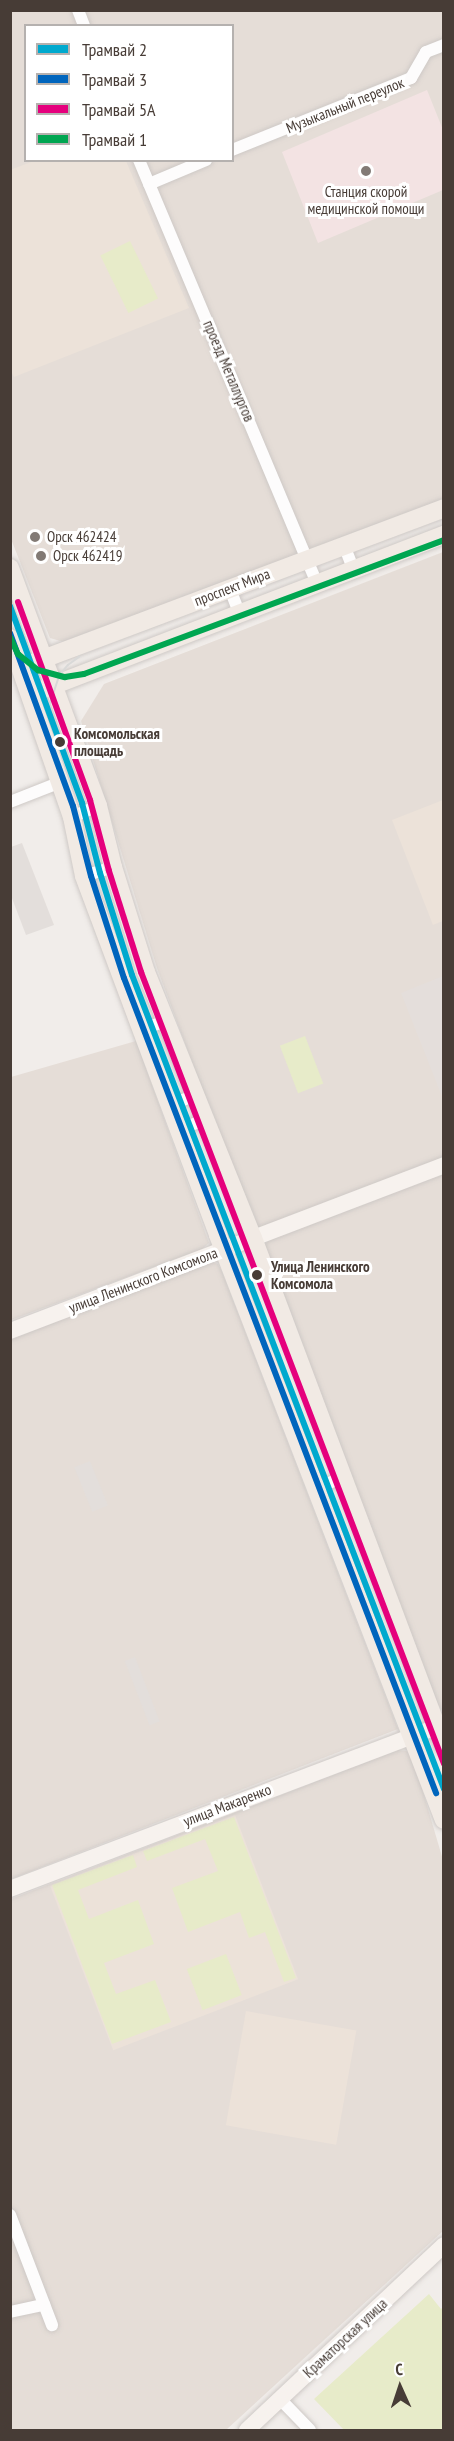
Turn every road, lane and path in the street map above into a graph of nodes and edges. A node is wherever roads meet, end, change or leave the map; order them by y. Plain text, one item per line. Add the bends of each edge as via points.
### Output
1 (444, 45) edge
2 (234, 149) edge
3 (140, 162) edge
4 (201, 162) edge
5 (148, 184) junction
6 (444, 508) edge
7 (444, 535) edge
8 (344, 545) junction
9 (308, 559) junction
10 (10, 568) edge
11 (353, 569) junction
12 (317, 583) junction
13 (230, 589) junction
14 (239, 613) junction
15 (10, 638) edge
16 (45, 658) junction
17 (21, 668) junction
18 (55, 685) junction
19 (31, 694) junction
20 (61, 782) junction
21 (10, 802) edge
22 (98, 806) junction
23 (72, 818) junction
24 (113, 867) junction
25 (84, 876) junction
26 (147, 972) junction
27 (123, 979) junction
28 (166, 1021) junction
29 (142, 1029) junction
30 (196, 1095) junction
31 (169, 1105) junction
32 (206, 1119) junction
33 (179, 1130) junction
34 (444, 1165) edge
35 (254, 1238) junction
36 (224, 1249) junction
37 (10, 1331) edge
38 (343, 1477) junction
39 (315, 1489) junction
40 (440, 1725) edge
41 (410, 1736) junction
42 (444, 1746) edge
43 (444, 1820) edge
44 (10, 1889) edge
45 (10, 2216) edge
46 (444, 2245) edge
47 (44, 2305) junction
48 (10, 2312) edge
49 (52, 2325) dead end
50 (280, 2399) junction
51 (247, 2430) edge
52 (310, 2430) edge

1 - 2 street, Музыкальный переулок via 426,52 411,78
3 - 5 street, проезд Металлургов
4 - 5 street
5 - 9 street, проезд Металлургов
6 - 8 main road, проспект Мира
7 - 11 main road, проспект Мира
8 - 9 main road, проспект Мира
8 - 11 street
9 - 12 street, проезд Металлургов
9 - 13 main road, проспект Мира
10 - 16 main road
11 - 12 main road, проспект Мира
12 - 14 main road, проспект Мира
13 - 14 street
13 - 16 main road, проспект Мира
14 - 18 main road, проспект Мира
15 - 17 main road
16 - 17 main road, проспект Мира
16 - 18 main road
17 - 19 main road
18 - 19 main road, проспект Мира
18 - 22 main road
19 - 20 main road
20 - 21 street
20 - 23 main road
22 - 23 street
22 - 24 main road
23 - 25 main road
24 - 25 street
24 - 26 main road
25 - 27 main road
26 - 27 street
26 - 28 main road
27 - 29 main road
28 - 29 street
28 - 30 main road
29 - 31 main road
30 - 31 street
30 - 32 main road
31 - 33 main road
32 - 33 street
32 - 35 main road
33 - 36 main road
34 - 35 street, улица Ленинского Комсомола
35 - 36 street, улица Ленинского Комсомола
35 - 38 main road
36 - 37 street, улица Ленинского Комсомола
36 - 39 main road
38 - 39 street
38 - 40 main road
39 - 41 main road
40 - 41 street, улица Макаренко
40 - 42 main road
41 - 43 main road
41 - 44 street, улица Макаренко
45 - 47 street
46 - 50 street, Краматорская улица
47 - 48 street
47 - 49 street
50 - 51 street, Краматорская улица
50 - 52 street

